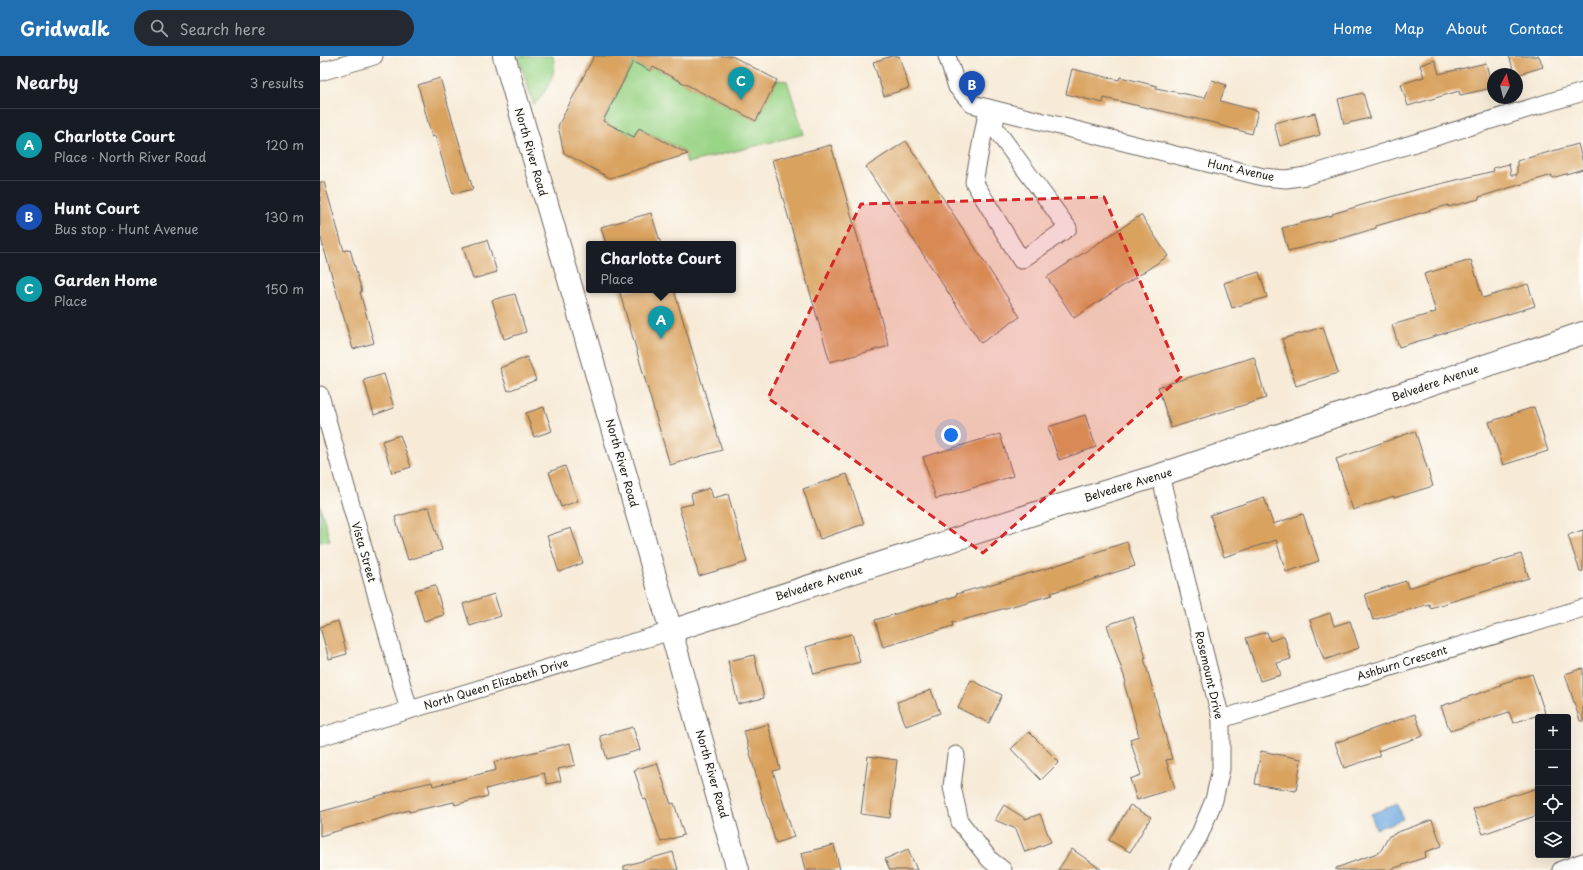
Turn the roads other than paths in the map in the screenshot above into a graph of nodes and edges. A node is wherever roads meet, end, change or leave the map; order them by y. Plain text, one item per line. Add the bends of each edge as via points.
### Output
1 (374, 56) edge
2 (504, 56) edge
3 (947, 56) edge
4 (320, 72) edge
5 (1583, 92) edge
6 (992, 110) junction
7 (1583, 333) edge
8 (320, 395) edge
9 (1160, 475) junction
10 (1583, 608) edge
11 (671, 631) junction
12 (409, 710) junction
13 (1221, 719) junction
14 (320, 737) edge
15 (956, 755) dead end
16 (1583, 862) edge
17 (738, 870) edge
18 (1003, 870) edge
19 (1178, 870) edge
20 (1561, 870) edge

1 - 4 street
2 - 11 main road, North River Road
3 - 6 street, Hunt Avenue via 957,87 972,104
5 - 6 street, Hunt Avenue via 1306,176 1286,179 1263,177
6 - 6 street via 974,182 1021,260 1068,228 994,127
7 - 9 main road, Belvedere Avenue
8 - 12 street, Vista Street
9 - 11 main road, Belvedere Avenue
9 - 13 street, Rosemount Drive
10 - 13 street, Ashburn Crescent
11 - 12 street, North Queen Elizabeth Drive
11 - 17 main road, North River Road
12 - 14 street, North Queen Elizabeth Drive
13 - 19 street, Rosemount Drive via 1221,769 1214,800 1199,836
15 - 18 street via 952,787 960,822 990,860
16 - 20 street

